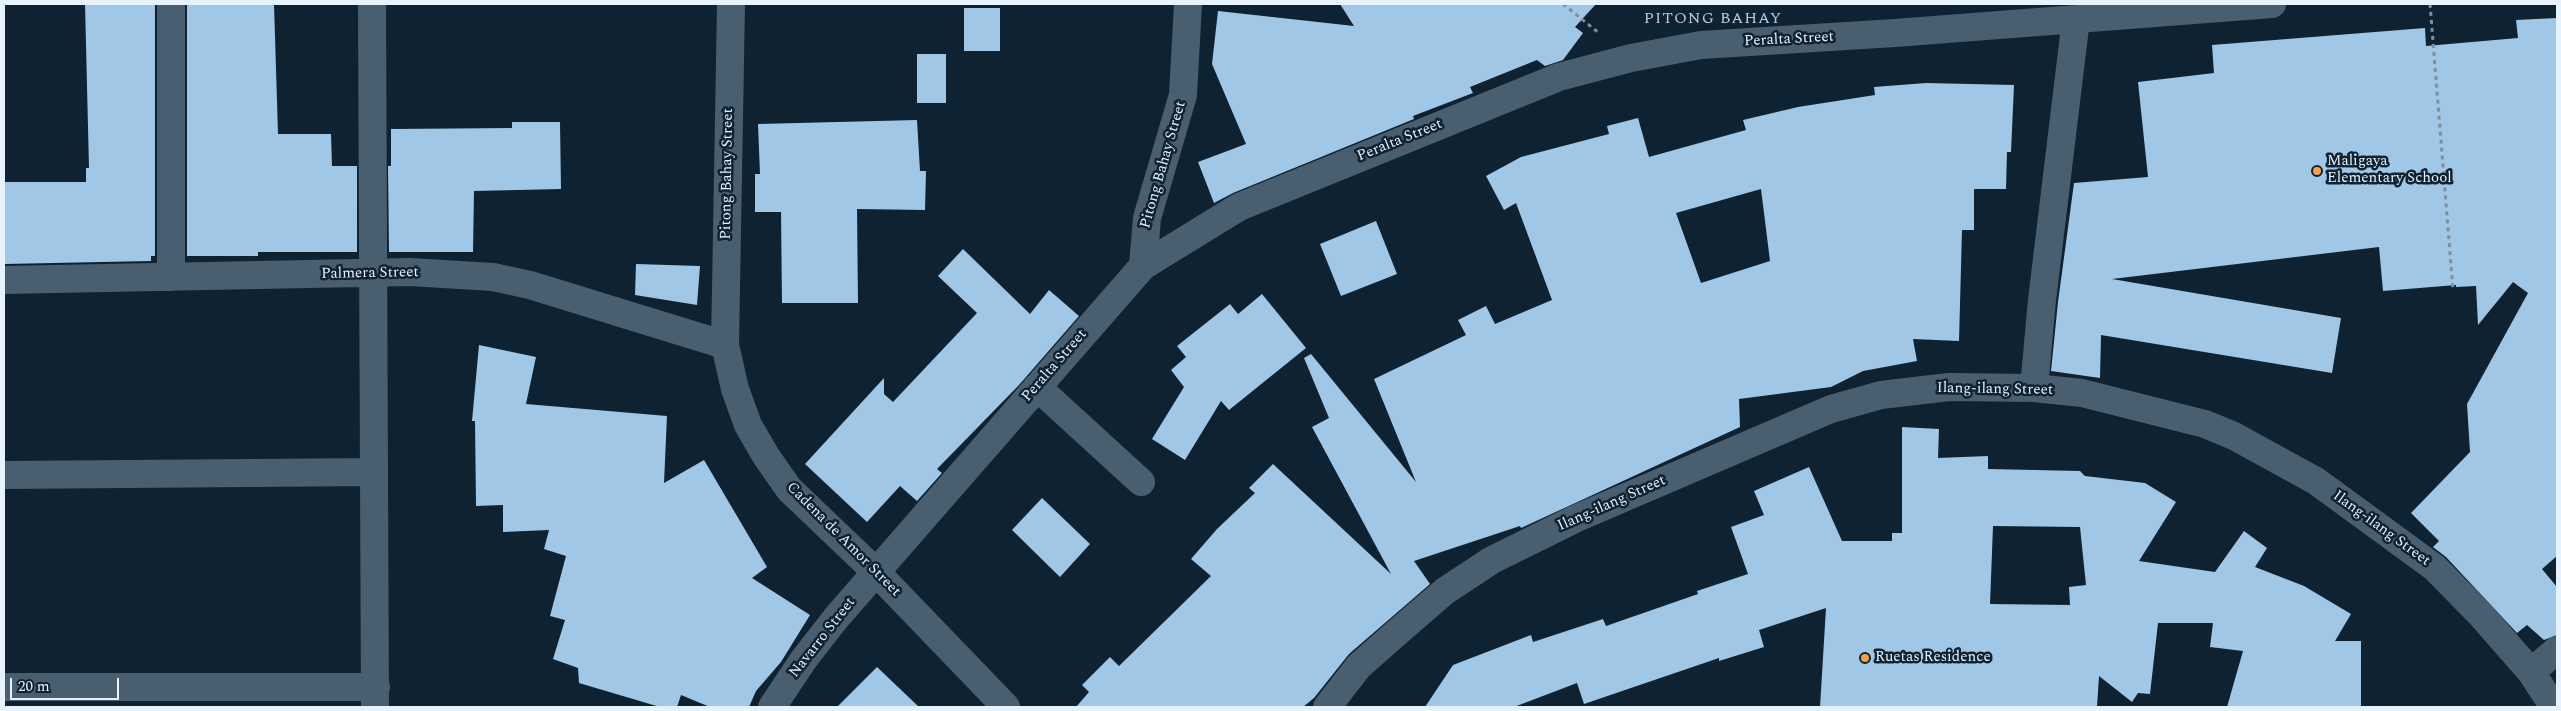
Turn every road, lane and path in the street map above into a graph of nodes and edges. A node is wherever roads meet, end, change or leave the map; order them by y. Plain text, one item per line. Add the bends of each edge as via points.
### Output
1 (171, 4) edge
2 (372, 4) edge
3 (731, 4) edge
4 (1188, 4) edge
5 (2272, 4) edge
6 (2430, 4) edge
7 (2076, 19) junction
8 (1142, 266) junction
9 (372, 274) junction
10 (172, 278) junction
11 (4, 280) edge
12 (2453, 290) dead end
13 (726, 345) junction
14 (1037, 387) junction
15 (2034, 388) junction
16 (374, 472) junction
17 (4, 475) edge
18 (1141, 482) dead end
19 (876, 572) junction
20 (2557, 650) edge
21 (2531, 672) junction
22 (4, 688) edge
23 (375, 697) edge
24 (772, 707) edge
25 (1006, 707) edge
26 (1327, 707) edge
27 (2554, 707) edge

1 - 10 street
2 - 9 street
3 - 13 street, Pitong Bahay Street
4 - 8 street, Pitong Bahay Street via 1183,95 1147,218
5 - 7 street, Peralta Street
6 - 12 path
7 - 8 street, Peralta Street via 1701,45 1559,76 1239,207
7 - 15 street
8 - 14 street, Peralta Street
9 - 10 street, Palmera Street
9 - 13 street, Palmera Street via 493,277 564,295
9 - 16 street
10 - 11 street, Palmera Street
13 - 19 street, Cadena de Amor Street via 735,389 748,425 766,456 789,489
14 - 18 street
14 - 19 street, Peralta Street
15 - 21 street, Ilang-ilang Street via 2082,393 2206,424 2316,481 2435,568
15 - 26 street, Ilang-ilang Street via 1949,387 1881,396 1831,409 1577,518 1492,560 1445,591 1359,666
16 - 17 street
16 - 23 street
19 - 24 street, Navarro Street via 804,660
19 - 25 street, Cadena de Amor Street
20 - 21 street
21 - 27 street, Ilang-ilang Street
22 - 23 street

